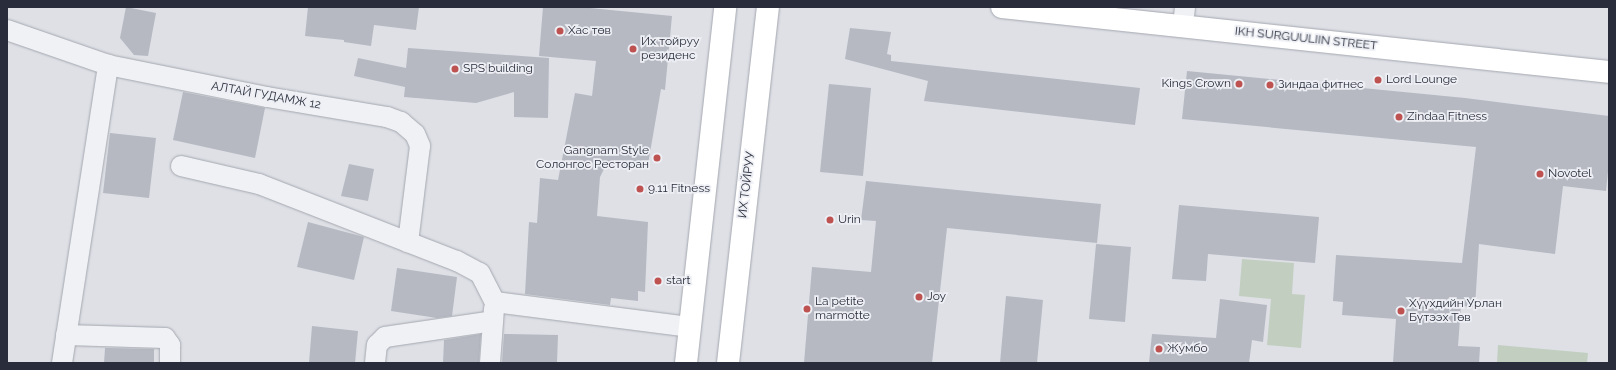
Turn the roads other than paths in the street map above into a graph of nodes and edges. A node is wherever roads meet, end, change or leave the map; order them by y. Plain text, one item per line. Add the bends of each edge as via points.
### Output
1 (724, 7) edge
2 (768, 7) edge
3 (1002, 7) edge
4 (1184, 16) edge
5 (7, 30) edge
6 (108, 65) junction
7 (1609, 72) edge
8 (181, 166) dead end
9 (408, 242) junction
10 (494, 302) junction
11 (493, 322) junction
12 (690, 327) junction
13 (66, 335) junction
14 (62, 363) edge
15 (170, 363) edge
16 (375, 363) edge
17 (490, 363) edge
18 (686, 363) edge
19 (728, 363) edge

1 - 12 main road
2 - 19 main road, ИХ ТОЙРУУ
3 - 4 main road, IKH SURGUULIIN STREET
4 - 7 main road, IKH SURGUULIIN STREET
5 - 6 street, АЛТАЙ ГУДАМЖ 12
6 - 9 street, АЛТАЙ ГУДАМЖ 12 via 266,97 387,117 401,122 415,134 420,146
6 - 13 street
8 - 9 street via 259,184
9 - 10 street via 480,273
10 - 11 street
10 - 12 street
11 - 16 street via 385,337 377,345
11 - 17 street
12 - 18 main road
13 - 14 street
13 - 15 street via 165,338 170,345

